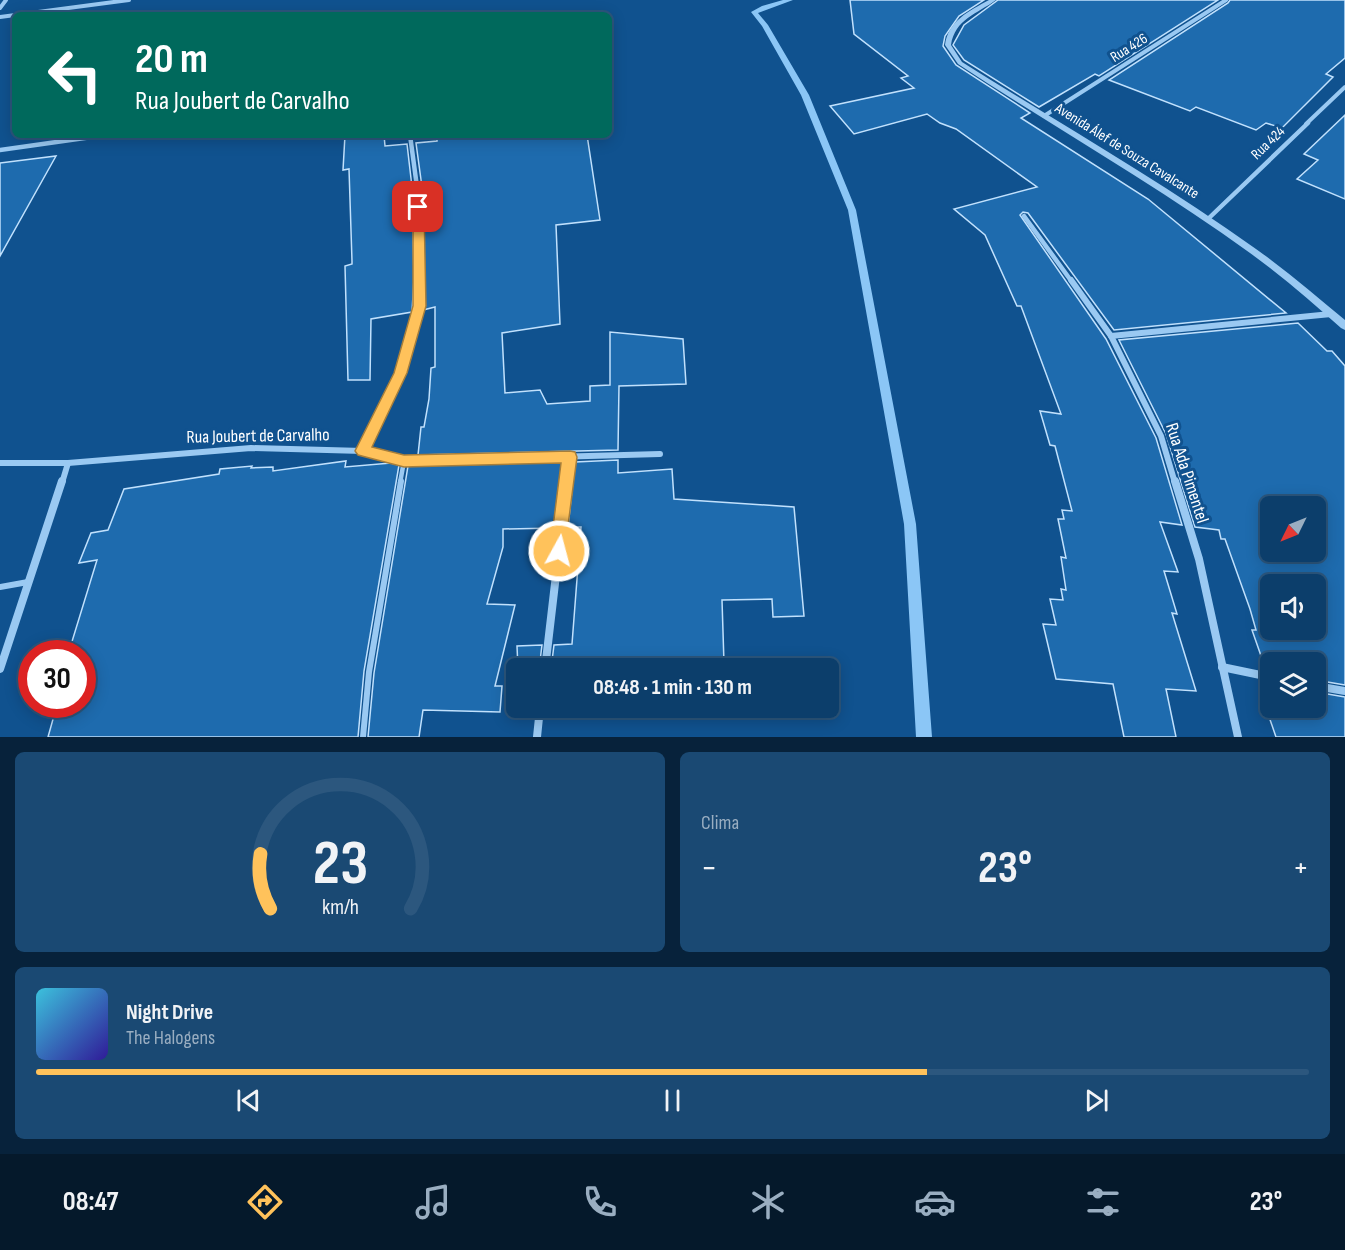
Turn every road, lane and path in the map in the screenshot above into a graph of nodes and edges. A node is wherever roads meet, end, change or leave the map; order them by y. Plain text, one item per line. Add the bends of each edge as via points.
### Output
1 (6, 0) edge
2 (129, 0) edge
3 (993, 0) edge
4 (1226, 0) edge
5 (0, 8) edge
6 (38, 12) edge
7 (1345, 87) edge
8 (1044, 116) junction
9 (85, 138) edge
10 (410, 138) edge
11 (0, 150) edge
12 (1024, 216) dead end
13 (1209, 218) junction
14 (1332, 314) junction
15 (1345, 326) edge
16 (1111, 336) junction
17 (363, 451) junction
18 (660, 454) dead end
19 (570, 457) junction
20 (404, 461) junction
21 (0, 463) edge
22 (68, 464) junction
23 (28, 582) junction
24 (0, 587) edge
25 (546, 658) edge
26 (1222, 667) junction
27 (0, 669) edge
28 (1260, 675) edge
29 (1326, 688) edge
30 (1345, 692) edge
31 (539, 718) edge
32 (363, 737) edge
33 (537, 737) edge
34 (1238, 737) edge

1 - 5 street
2 - 6 street
3 - 8 street, Avenida Álef de Souza Cavalcante via 954,26 948,40 949,50 960,63
4 - 8 street, Rua 426
7 - 13 street, Rua 424
8 - 13 street, Avenida Álef de Souza Cavalcante
9 - 11 street
10 - 17 street via 417,187 420,306 400,373
12 - 16 street, Rua Ada Pimentel
13 - 14 street, Avenida Álef de Souza Cavalcante
14 - 15 street, Avenida Álef de Souza Cavalcante
14 - 16 street
16 - 26 street, Rua Ada Pimentel via 1161,436 1199,560
17 - 20 street, Rua Joubert de Carvalho
17 - 22 street, Rua Joubert de Carvalho via 251,448
18 - 19 street, Rua Joubert de Carvalho
19 - 20 street, Rua Joubert de Carvalho
19 - 25 street
20 - 32 lane via 369,672
21 - 22 street, Rua Joubert de Carvalho
22 - 23 street
23 - 24 lane
23 - 27 street
26 - 28 street
26 - 34 street, Rua Ada Pimentel
29 - 30 street
31 - 33 street

